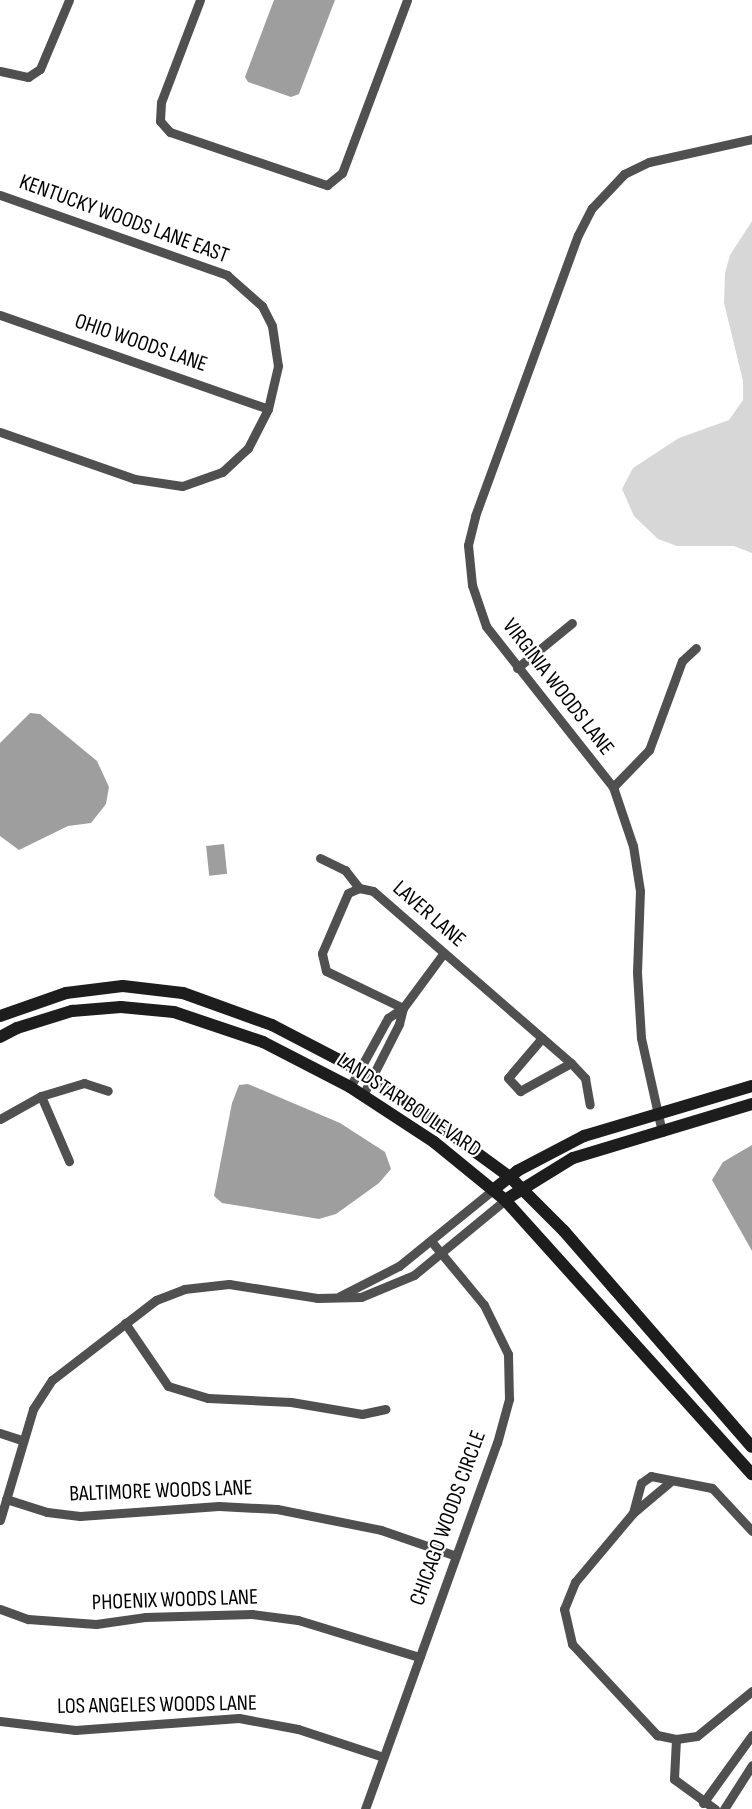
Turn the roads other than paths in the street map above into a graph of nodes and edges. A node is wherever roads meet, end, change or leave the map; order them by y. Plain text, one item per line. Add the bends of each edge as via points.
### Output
1 (69, 0) edge
2 (200, 0) edge
3 (407, 0) edge
4 (0, 71) edge
5 (752, 139) edge
6 (0, 195) edge
7 (0, 315) edge
8 (268, 409) junction
9 (0, 432) edge
10 (572, 623) dead end
11 (696, 648) dead end
12 (517, 668) junction
13 (613, 787) junction
14 (320, 858) dead end
15 (358, 888) junction
16 (443, 954) junction
17 (403, 1008) junction
18 (0, 1016) edge
19 (0, 1037) edge
20 (542, 1038) junction
21 (571, 1063) junction
22 (359, 1070) junction
23 (374, 1078) junction
24 (752, 1086) edge
25 (350, 1087) junction
26 (108, 1091) dead end
27 (363, 1095) junction
28 (41, 1096) junction
29 (752, 1104) edge
30 (590, 1105) dead end
31 (658, 1116) junction
32 (0, 1119) edge
33 (662, 1132) junction
34 (69, 1161) dead end
35 (510, 1177) junction
36 (520, 1187) junction
37 (493, 1190) junction
38 (505, 1200) junction
39 (431, 1241) junction
40 (439, 1251) junction
41 (335, 1298) junction
42 (125, 1323) junction
43 (385, 1409) dead end
44 (0, 1433) edge
45 (22, 1440) junction
46 (752, 1447) edge
47 (752, 1474) edge
48 (670, 1482) junction
49 (6, 1499) junction
50 (633, 1513) junction
51 (0, 1520) edge
52 (752, 1531) edge
53 (456, 1556) junction
54 (0, 1609) edge
55 (419, 1658) junction
56 (752, 1691) edge
57 (0, 1721) edge
58 (752, 1735) edge
59 (676, 1739) junction
60 (383, 1757) junction
61 (752, 1765) edge
62 (703, 1803) junction
63 (365, 1809) edge
64 (715, 1809) edge
65 (724, 1809) edge

1 - 4 street via 40,69 28,76
2 - 3 street via 162,102 160,121 170,132 327,185 342,173
5 - 12 street, VIRGINIA WOODS LANE via 669,155 624,174 591,208 578,234 475,516 468,545 472,585 486,626
6 - 8 street, KENTUCKY WOODS LANE EAST via 195,262 239,283 262,306 276,341 278,366
7 - 8 street, OHIO WOODS LANE
8 - 9 street, KENTUCKY WOODS LANE EAST via 256,435 235,462 211,477 182,486 141,481
10 - 12 street
11 - 13 street via 682,661 649,750
12 - 13 street, VIRGINIA WOODS LANE
13 - 31 street, VIRGINIA WOODS LANE via 633,846 640,891 640,1038
14 - 15 street via 345,870
15 - 16 street, LAVER LANE via 373,891
15 - 17 street, LAVER LANE via 348,893 322,953 327,970
16 - 17 street
16 - 20 street, LAVER LANE via 490,989
17 - 22 street via 388,1018
17 - 23 street
18 - 22 street, LANDSTAR BOULEVARD via 66,993 123,987 183,993 272,1026
19 - 25 street, LANDSTAR BOULEVARD via 72,1011 121,1007 174,1012 263,1042
20 - 21 street, LAVER LANE
20 - 21 street via 508,1078 520,1090
21 - 30 street, LAVER LANE via 585,1078
22 - 23 street, LANDSTAR BOULEVARD
22 - 25 street
23 - 27 street
23 - 35 street, LANDSTAR BOULEVARD
24 - 31 street
25 - 27 street, LANDSTAR BOULEVARD
26 - 28 street via 84,1083
27 - 37 street, LANDSTAR BOULEVARD via 434,1142
28 - 32 street
28 - 34 street
29 - 33 street
31 - 33 street, VIRGINIA WOODS LANE
31 - 35 street via 584,1136
33 - 36 street via 573,1158
35 - 36 street, LANDSTAR BOULEVARD
35 - 37 street
36 - 38 street
36 - 46 street, LANDSTAR BOULEVARD via 564,1231
37 - 38 street, LANDSTAR BOULEVARD
37 - 39 street
38 - 40 street
38 - 47 street, LANDSTAR BOULEVARD
39 - 40 street, CHICAGO WOODS CIRCLE
39 - 41 street via 384,1275
40 - 41 street via 414,1275 387,1289 361,1297
40 - 53 street, CHICAGO WOODS CIRCLE via 484,1305 508,1354 509,1399
41 - 42 street via 229,1284 184,1289 156,1300
42 - 43 street via 168,1386 208,1398 291,1402 362,1414
42 - 45 street via 52,1380 33,1409
44 - 45 street
45 - 49 street
48 - 50 street
48 - 50 street via 651,1476 641,1483
48 - 52 street via 711,1488
49 - 51 street
49 - 53 street, BALTIMORE WOODS LANE via 47,1512 80,1516 219,1506 278,1509 381,1530
50 - 59 street via 575,1582 564,1608 565,1627 572,1644 657,1735
53 - 55 street, CHICAGO WOODS CIRCLE
54 - 55 street, PHOENIX WOODS LANE via 28,1619 96,1624 145,1617 252,1614 298,1620
55 - 60 street, CHICAGO WOODS CIRCLE
56 - 59 street via 697,1736
57 - 60 street, LOS ANGELES WOODS LANE via 75,1730 239,1718 298,1729
58 - 62 street
59 - 62 street via 674,1779
60 - 63 street, CHICAGO WOODS CIRCLE
61 - 65 street
62 - 64 street

